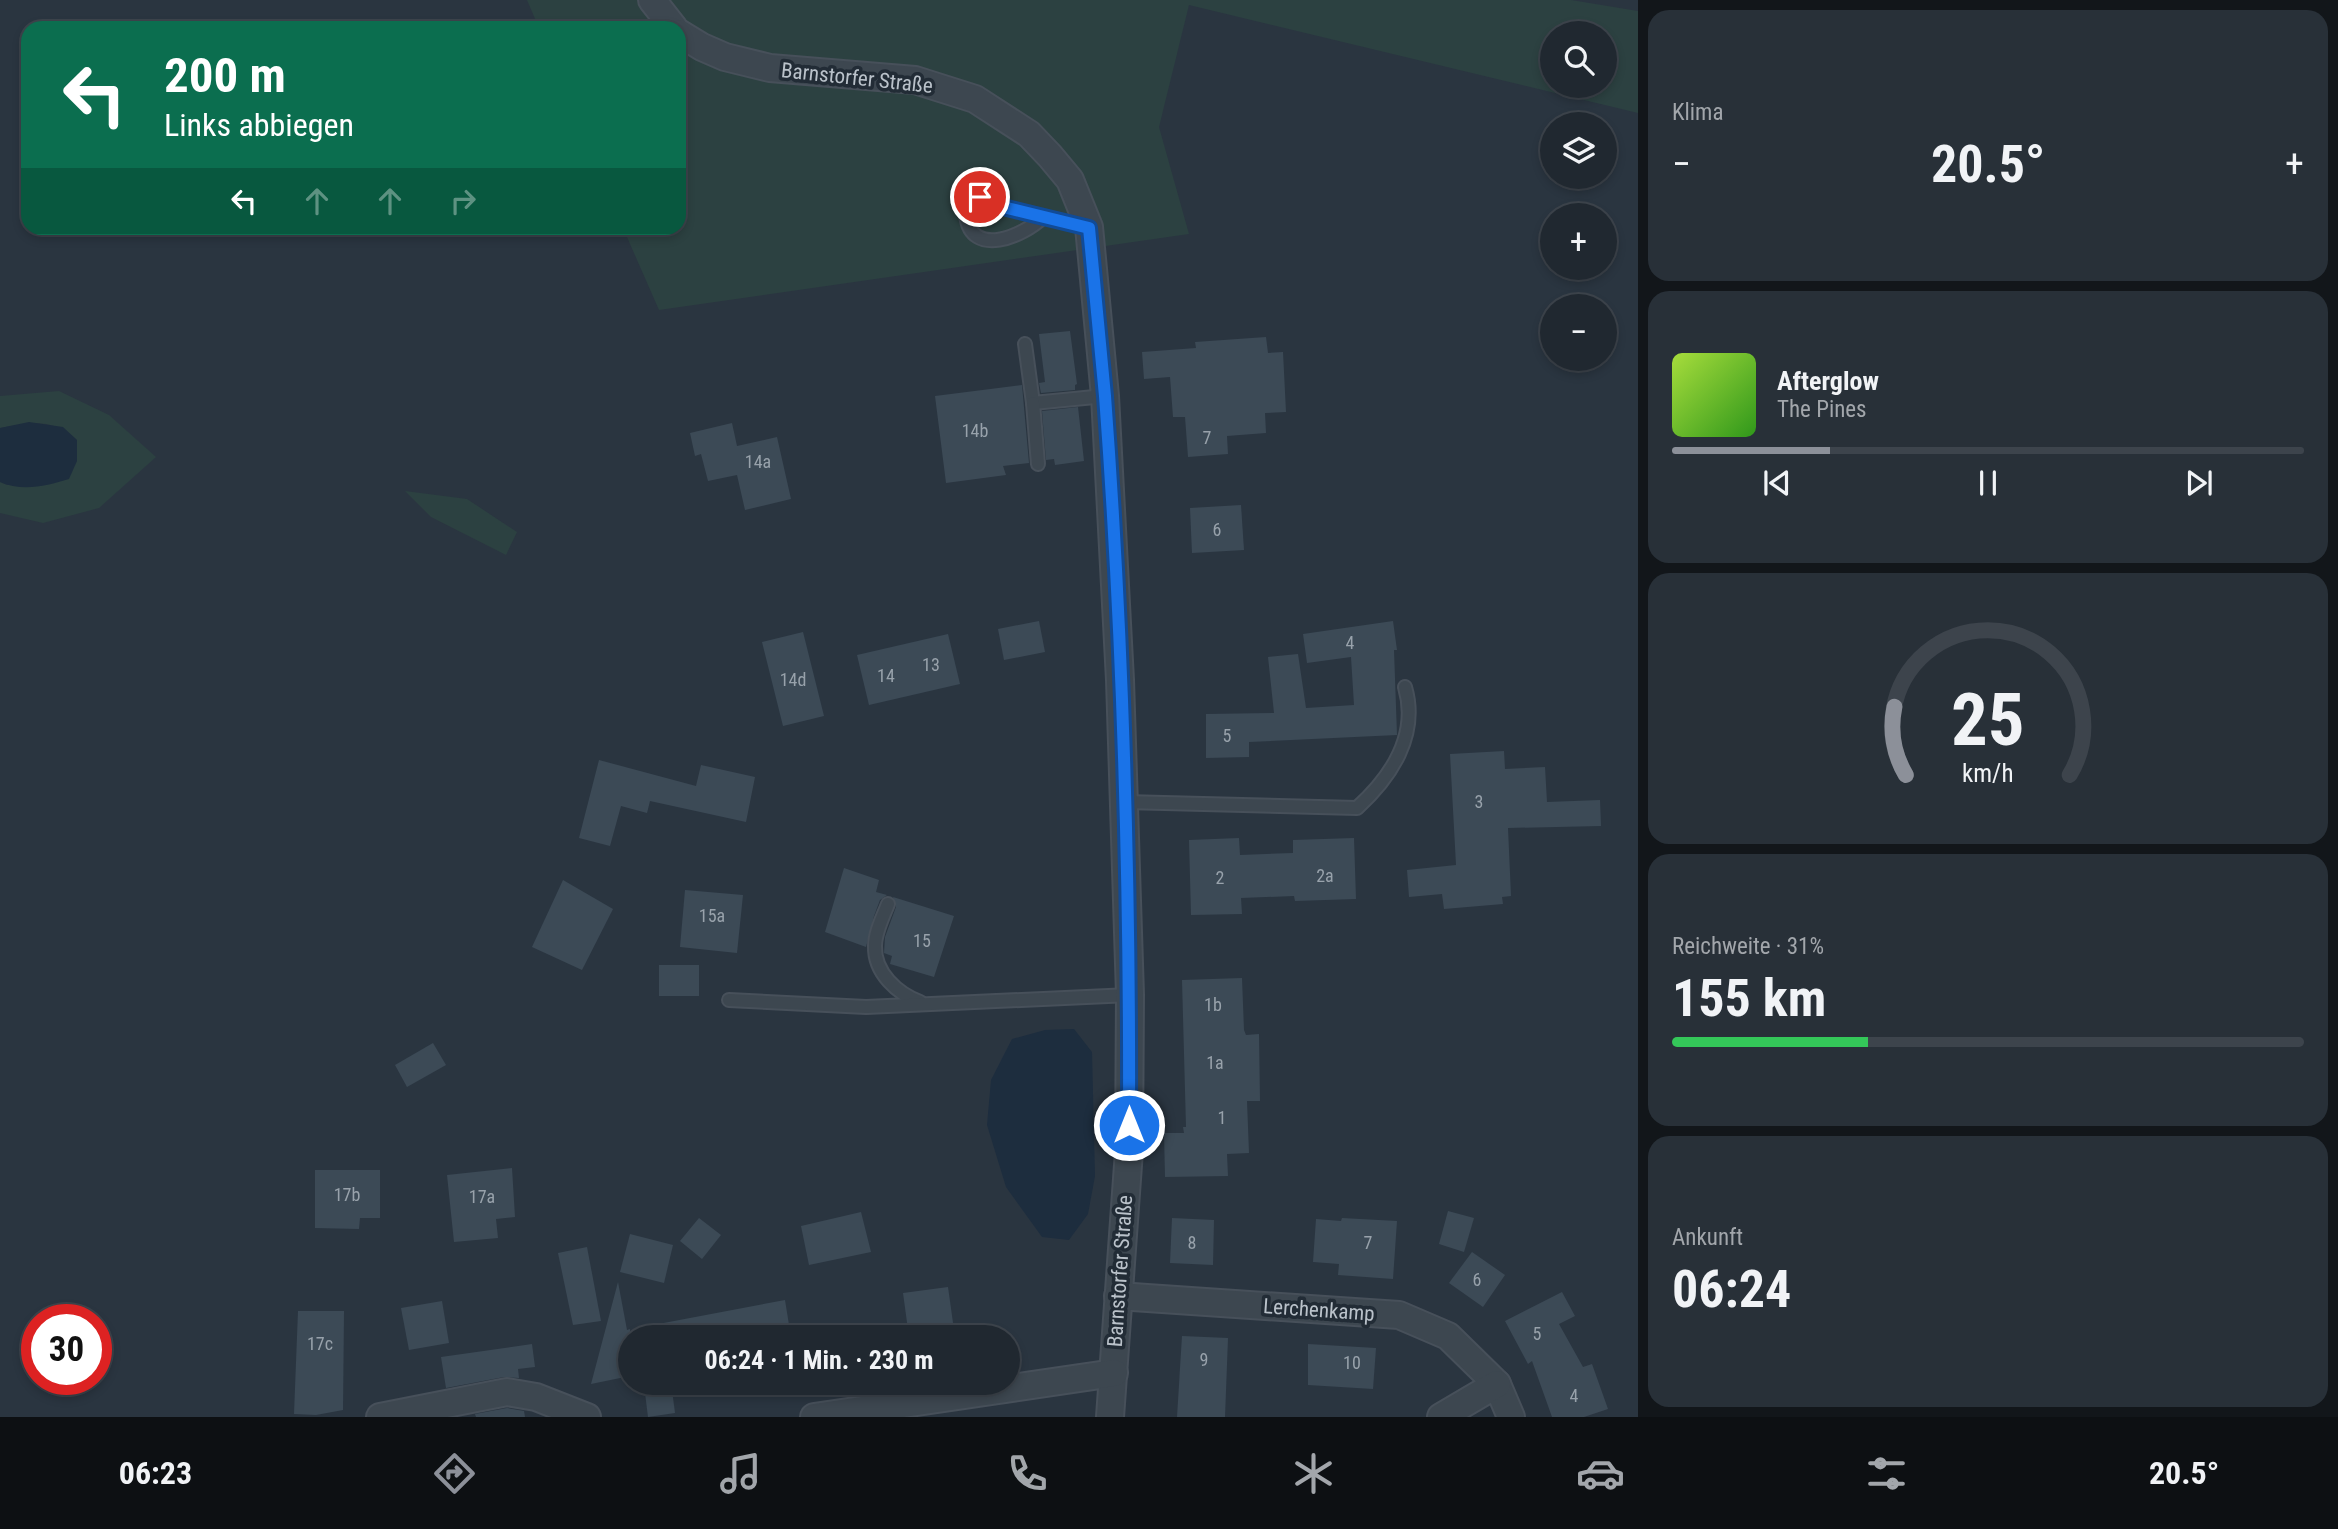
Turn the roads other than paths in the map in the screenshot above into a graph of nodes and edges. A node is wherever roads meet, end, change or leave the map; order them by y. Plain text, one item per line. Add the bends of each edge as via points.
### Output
1 (652, 0) edge
2 (668, 21) edge
3 (686, 37) edge
4 (1043, 217) junction
5 (1089, 228) junction
6 (1025, 344) dead end
7 (1105, 396) junction
8 (1032, 403) junction
9 (1038, 464) dead end
10 (1405, 687) dead end
11 (1125, 802) junction
12 (888, 904) dead end
13 (1130, 995) junction
14 (729, 1000) dead end
15 (927, 1004) junction
16 (1118, 1296) junction
17 (1114, 1373) junction
18 (1497, 1384) junction
19 (380, 1417) edge
20 (587, 1417) edge
21 (814, 1417) edge
22 (1110, 1417) edge
23 (1441, 1417) edge
24 (1511, 1417) edge

1 - 2 street
3 - 5 street, Barnstorfer Straße via 725,57 770,68 915,80 975,99 1029,134 1050,156 1070,180
4 - 4 lane via 1024,232 994,241 976,235 966,215 980,197
4 - 5 lane
5 - 7 street, Barnstorfer Straße
6 - 8 lane
7 - 8 lane
7 - 11 street, Barnstorfer Straße
8 - 9 lane
10 - 11 lane via 1409,723 1401,749 1378,789 1357,808
11 - 13 street, Barnstorfer Straße
12 - 15 lane via 877,934 877,959 899,992
13 - 15 lane
13 - 16 street, Barnstorfer Straße via 1129,1151
14 - 15 lane via 866,1007
16 - 17 street, Barnstorfer Straße
16 - 18 street, Lerchenkamp via 1399,1315 1448,1336
17 - 21 street, Barnstorfer Straße
17 - 22 street, Barnstorfer Straße
18 - 23 street
18 - 24 street, Lerchenkamp
19 - 20 street via 506,1392 536,1397

